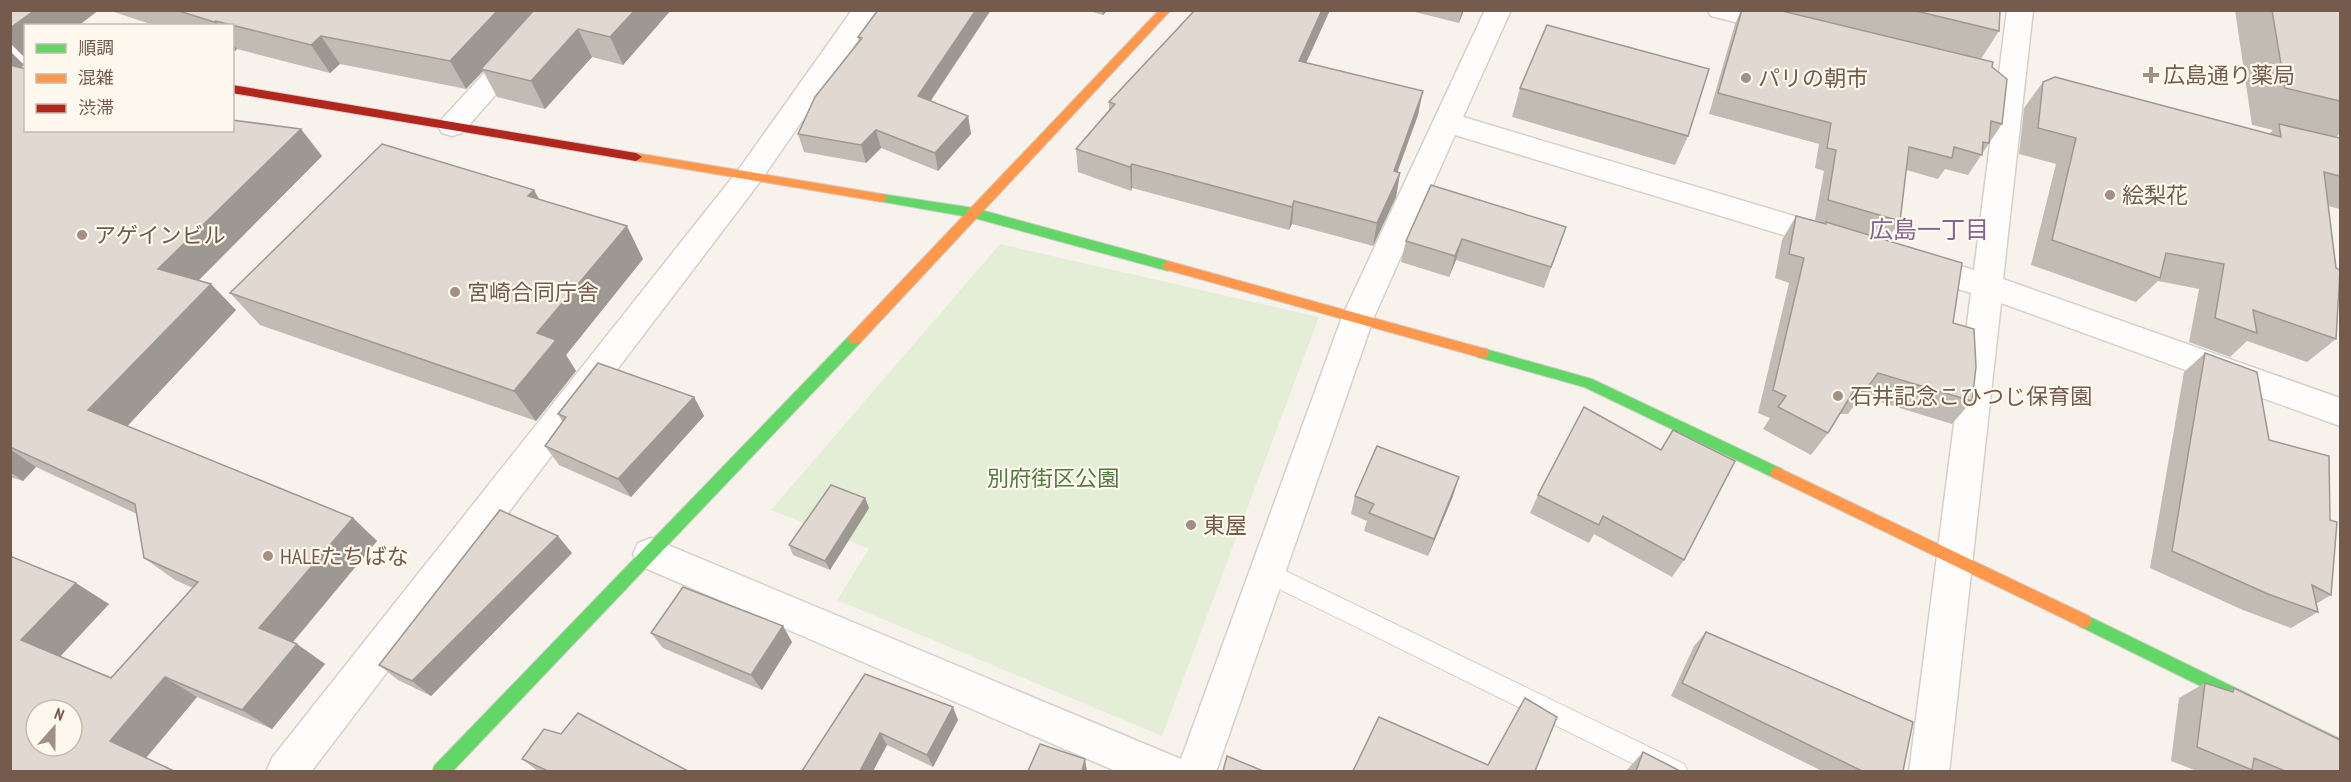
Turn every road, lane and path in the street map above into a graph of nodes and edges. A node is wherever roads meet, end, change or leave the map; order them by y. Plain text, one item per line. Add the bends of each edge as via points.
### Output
1 (557, 10) edge
2 (866, 10) edge
3 (1166, 10) edge
4 (1498, 10) edge
5 (1720, 10) edge
6 (2020, 10) edge
7 (1801, 30) edge
8 (234, 89) edge
9 (1447, 122) junction
10 (452, 126) junction
11 (749, 176) junction
12 (974, 213) junction
13 (1861, 248) edge
14 (1895, 258) edge
15 (1987, 286) junction
16 (1358, 317) junction
17 (2340, 412) edge
18 (651, 554) junction
19 (1955, 558) junction
20 (1267, 572) junction
21 (2340, 747) edge
22 (285, 771) edge
23 (440, 771) edge
24 (1166, 771) edge
25 (1196, 771) edge
26 (1676, 771) edge
27 (1929, 771) edge

1 - 10 street
2 - 11 street
3 - 12 street
4 - 9 street
5 - 7 street
6 - 15 street
8 - 10 street
9 - 13 street
9 - 16 street
10 - 11 street
11 - 12 street
11 - 22 street
12 - 16 street
12 - 18 street
14 - 15 street
15 - 17 street
15 - 19 street
16 - 19 street via 1587,383
16 - 20 street
18 - 23 street
18 - 24 street
19 - 21 street
19 - 27 street
20 - 25 street
20 - 26 lane

